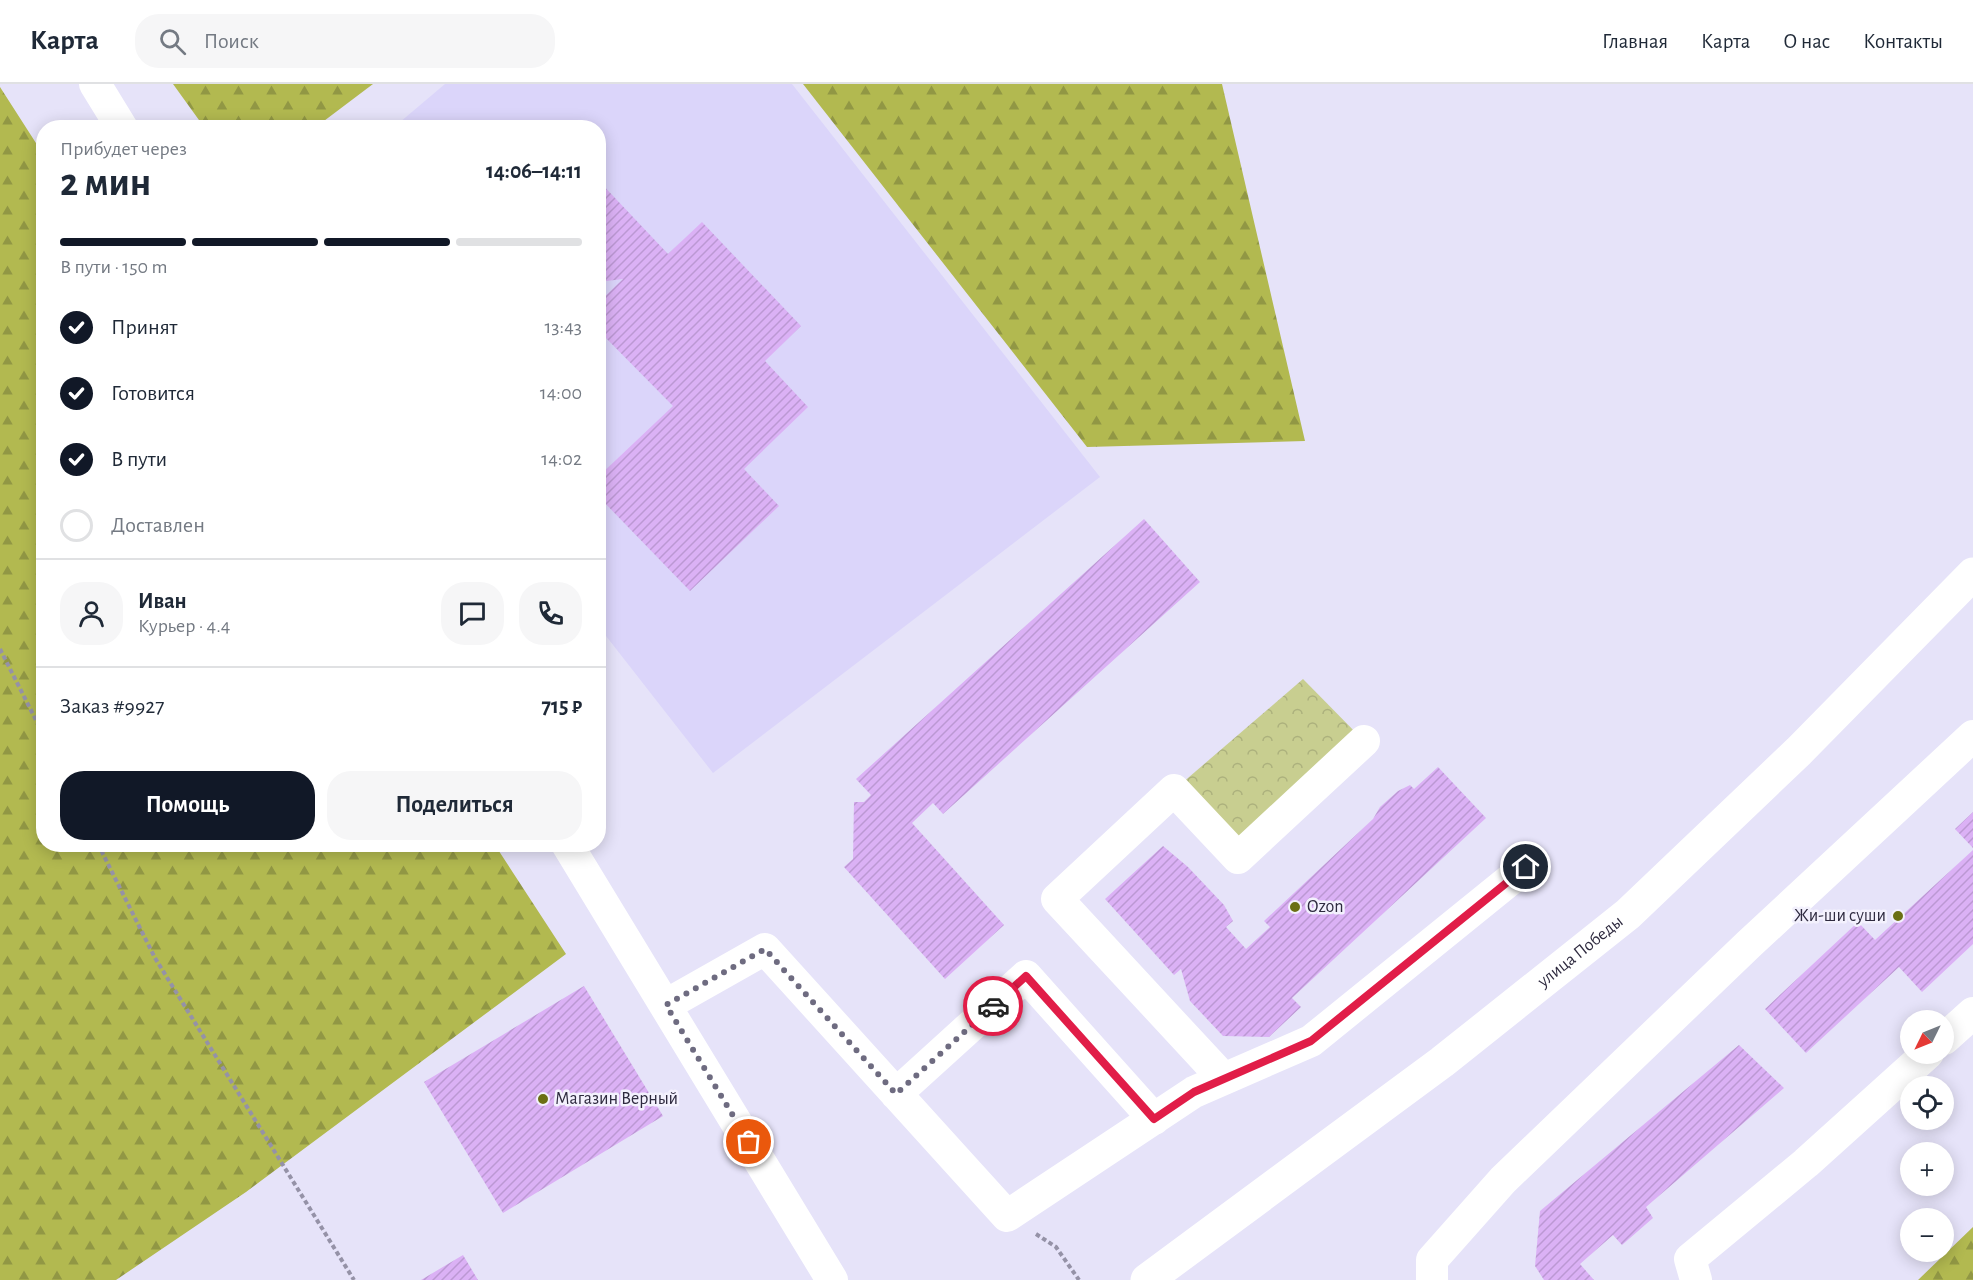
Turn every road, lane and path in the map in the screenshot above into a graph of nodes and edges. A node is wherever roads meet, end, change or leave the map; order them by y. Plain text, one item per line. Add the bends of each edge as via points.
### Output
1 (95, 84) edge
2 (117, 120) edge
3 (1973, 574) edge
4 (0, 649) edge
5 (36, 720) edge
6 (1973, 736) edge
7 (1364, 741) dead end
8 (102, 852) edge
9 (572, 852) edge
10 (1526, 867) dead end
11 (666, 1005) junction
12 (1973, 1013) edge
13 (1954, 1030) edge
14 (1916, 1064) edge
15 (1223, 1078) junction
16 (896, 1094) junction
17 (1154, 1119) junction
18 (1007, 1216) junction
19 (354, 1280) edge
20 (832, 1280) edge
21 (1079, 1280) edge
22 (1147, 1280) edge
23 (1432, 1280) edge
24 (1696, 1280) edge

1 - 2 street
3 - 22 main road, улица Победы via 1799,751 1628,914 1442,1062
4 - 5 path
6 - 23 street via 1503,1180 1432,1260
7 - 15 street via 1238,858 1174,790 1057,899
8 - 19 path via 154,958
9 - 11 street
10 - 15 street via 1311,1041
11 - 16 street via 765,949
11 - 20 street
12 - 13 street
14 - 24 street via 1806,1163 1690,1259
15 - 17 street
16 - 17 street via 1026,976
16 - 18 street
17 - 18 street
18 - 21 path via 1056,1247

